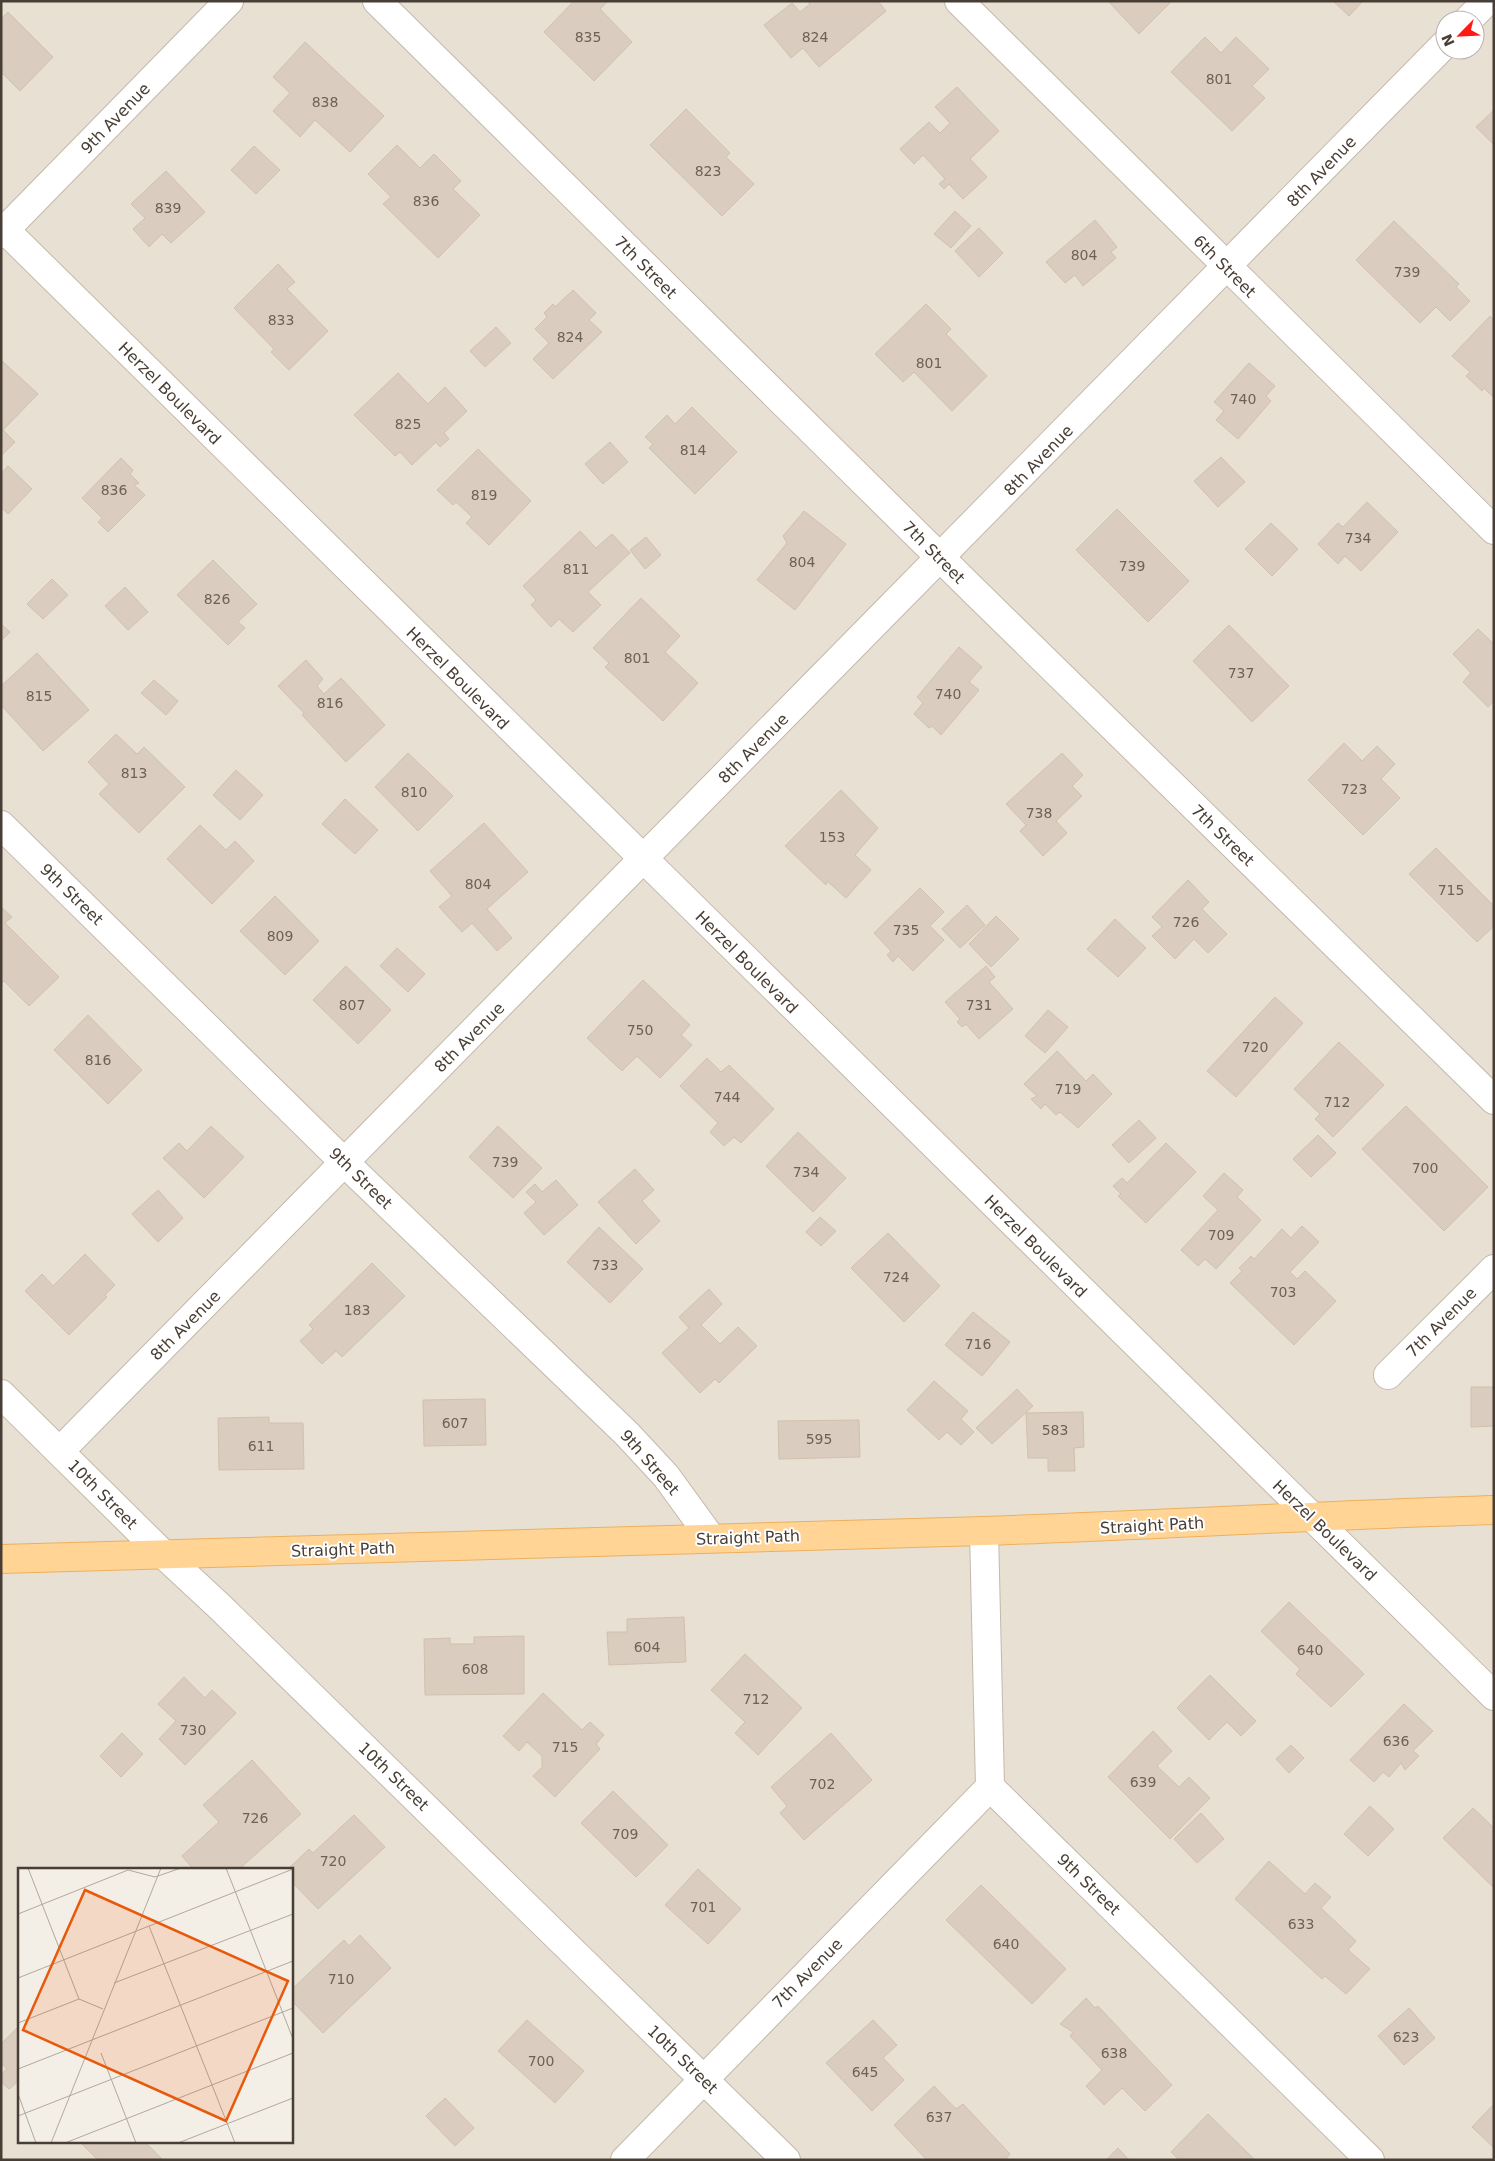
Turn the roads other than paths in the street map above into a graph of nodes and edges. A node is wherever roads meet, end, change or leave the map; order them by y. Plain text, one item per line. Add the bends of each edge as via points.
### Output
1 (229, 1) edge
2 (377, 1) edge
3 (958, 1) edge
4 (1487, 1) edge
5 (1478, 10) edge
6 (1435, 54) edge
7 (2, 230) edge
8 (1226, 268) junction
9 (1494, 530) edge
10 (941, 558) junction
11 (1, 825) edge
12 (643, 860) junction
13 (1494, 1100) edge
14 (344, 1163) junction
15 (1494, 1269) edge
16 (1388, 1375) dead end
17 (1, 1394) edge
18 (60, 1451) junction
19 (1494, 1510) edge
20 (1312, 1517) junction
21 (984, 1531) junction
22 (711, 1538) junction
23 (163, 1554) junction
24 (1, 1559) edge
25 (1494, 1696) edge
26 (990, 1787) junction
27 (704, 2079) junction
28 (625, 2160) edge
29 (786, 2160) edge
30 (1370, 2160) edge

1 - 7 street, 9th Avenue
2 - 10 street, 7th Street
3 - 8 street, 6th Street
4 - 5 street
6 - 8 street, 8th Avenue
7 - 12 street, Herzel Boulevard
8 - 9 street, 6th Street
8 - 10 street, 8th Avenue
10 - 12 street, 8th Avenue
10 - 13 street, 7th Street
11 - 14 street, 9th Street
12 - 14 street, 8th Avenue
12 - 20 street, Herzel Boulevard
14 - 18 street, 8th Avenue
14 - 22 street, 9th Street via 627,1434 666,1476
15 - 16 street, 7th Avenue
17 - 18 street, 10th Street
18 - 23 street, 10th Street
19 - 20 main road, Straight Path
20 - 21 main road, Straight Path
20 - 25 street, Herzel Boulevard
21 - 22 main road, Straight Path
21 - 26 street
22 - 23 main road, Straight Path
23 - 24 main road, Straight Path
23 - 27 street, 10th Street
26 - 27 street, 7th Avenue
26 - 30 street, 9th Street
27 - 28 street, 7th Avenue
27 - 29 street, 10th Street

